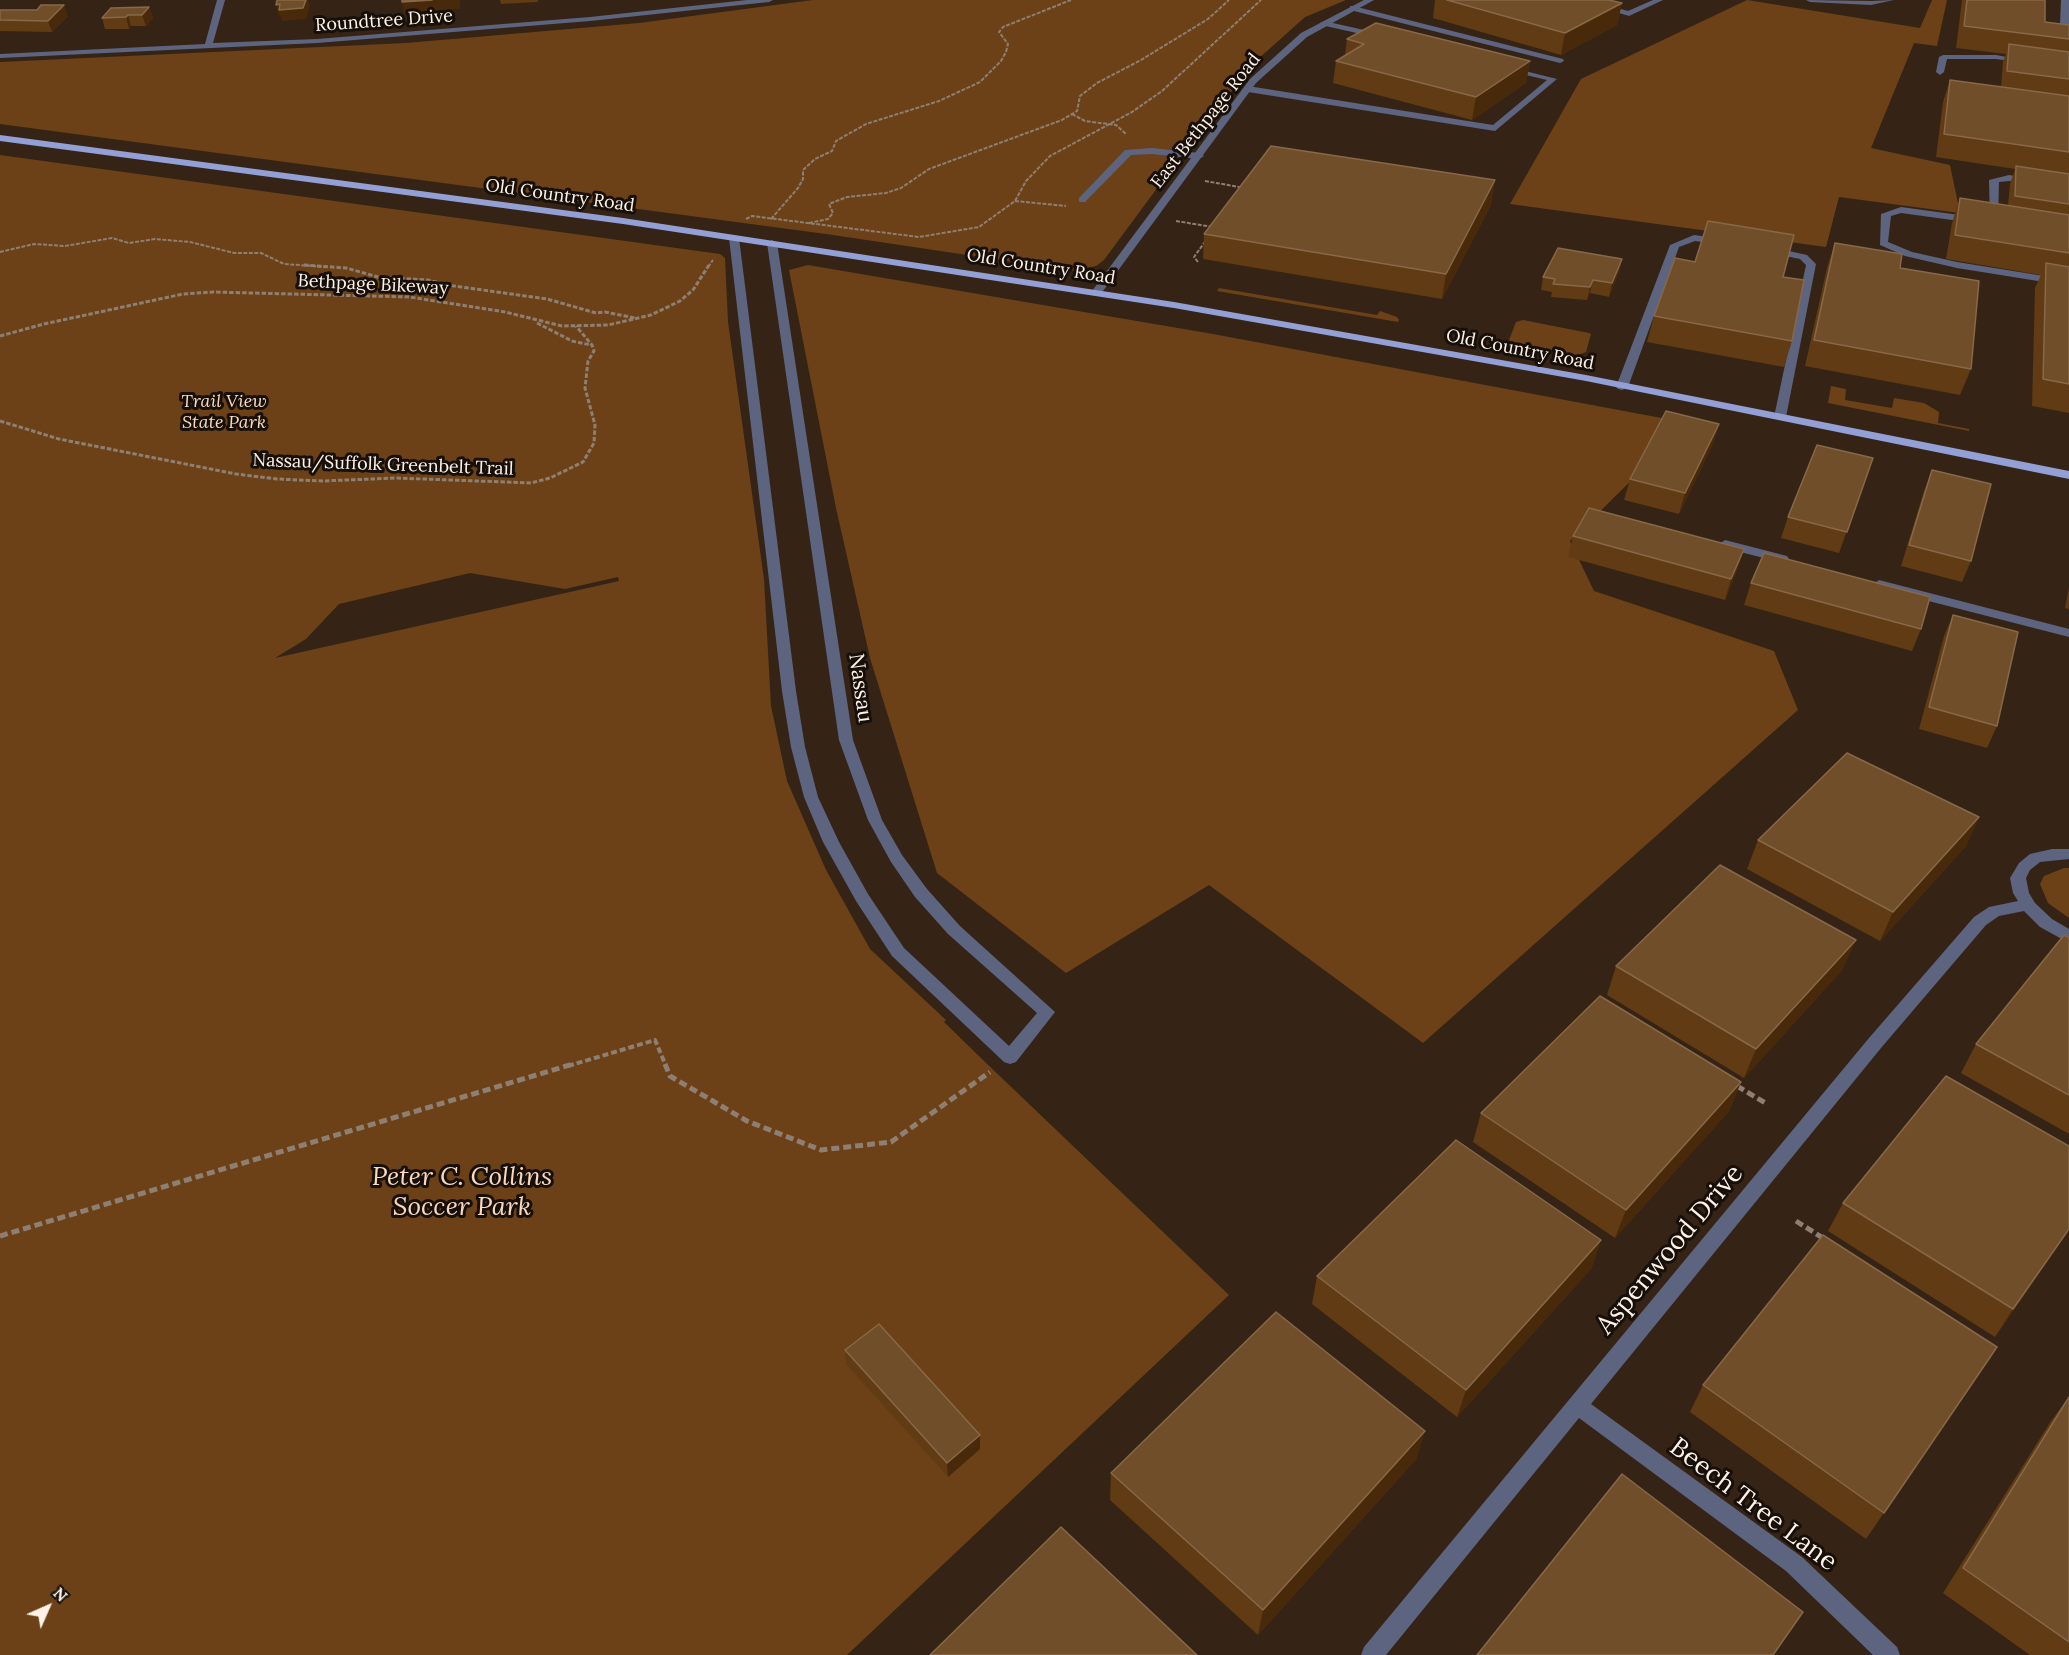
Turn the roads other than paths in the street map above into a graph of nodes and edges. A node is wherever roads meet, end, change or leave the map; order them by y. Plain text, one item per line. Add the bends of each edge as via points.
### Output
1 (221, 0) edge
2 (769, 0) edge
3 (1370, 0) edge
4 (1581, 0) edge
5 (1659, 0) edge
6 (1810, 0) edge
7 (1890, 0) edge
8 (709, 3) edge
9 (2066, 4) edge
10 (1353, 8) junction
11 (1324, 23) junction
12 (2066, 28) edge
13 (1393, 39) edge
14 (208, 47) junction
15 (0, 56) edge
16 (1560, 61) edge
17 (2038, 63) edge
18 (1496, 65) edge
19 (1940, 72) dead end
20 (1248, 89) junction
21 (0, 138) edge
22 (1198, 156) junction
23 (2069, 187) edge
24 (1082, 200) road end
25 (734, 238) junction
26 (772, 243) junction
27 (1738, 245) edge
28 (1761, 249) edge
29 (2069, 283) edge
30 (1096, 293) junction
31 (1623, 387) junction
32 (1780, 417) junction
33 (2069, 475) edge
34 (1708, 540) edge
35 (1798, 563) edge
36 (1866, 580) edge
37 (2069, 633) edge
38 (2069, 854) edge
39 (2028, 905) junction
40 (2069, 937) edge
41 (1577, 1405) junction
42 (1372, 1655) edge
43 (1889, 1655) edge

1 - 14 street
2 - 8 street, Roundtree Drive
3 - 10 street, East Bethpage Road
4 - 5 street via 1629,14
6 - 7 street
8 - 14 street, Roundtree Drive via 461,31
9 - 12 street
10 - 11 street, East Bethpage Road
10 - 16 street
11 - 13 street
11 - 20 street, East Bethpage Road via 1286,49
14 - 15 street, Roundtree Drive
17 - 19 street via 1996,57 1943,57
18 - 20 street via 1552,79 1495,128
20 - 22 street, East Bethpage Road
21 - 25 main road, Old Country Road
22 - 24 street via 1128,152
22 - 30 street, East Bethpage Road
23 - 29 street via 2009,178 1994,180 1998,221 1901,210 1886,214 1883,243 1909,254 1957,265
25 - 26 main road, Old Country Road
25 - 26 street, Nassau via 789,691 811,797 831,842 898,952 1010,1057 1047,1012 954,930 921,893 875,820 846,740
26 - 30 main road, Old Country Road
27 - 31 street via 1694,238 1675,245
28 - 32 street via 1803,256 1811,264
30 - 31 main road, Old Country Road via 1383,341
31 - 32 main road, Old Country Road
32 - 33 main road, Old Country Road
34 - 35 street
36 - 37 street
38 - 39 street via 2035,858 2024,867 2019,878 2020,893
39 - 40 street via 2046,923
39 - 41 street, Aspenwood Drive via 1995,911 1980,921
41 - 42 street, Aspenwood Drive
41 - 43 street, Beech Tree Lane via 1794,1564

